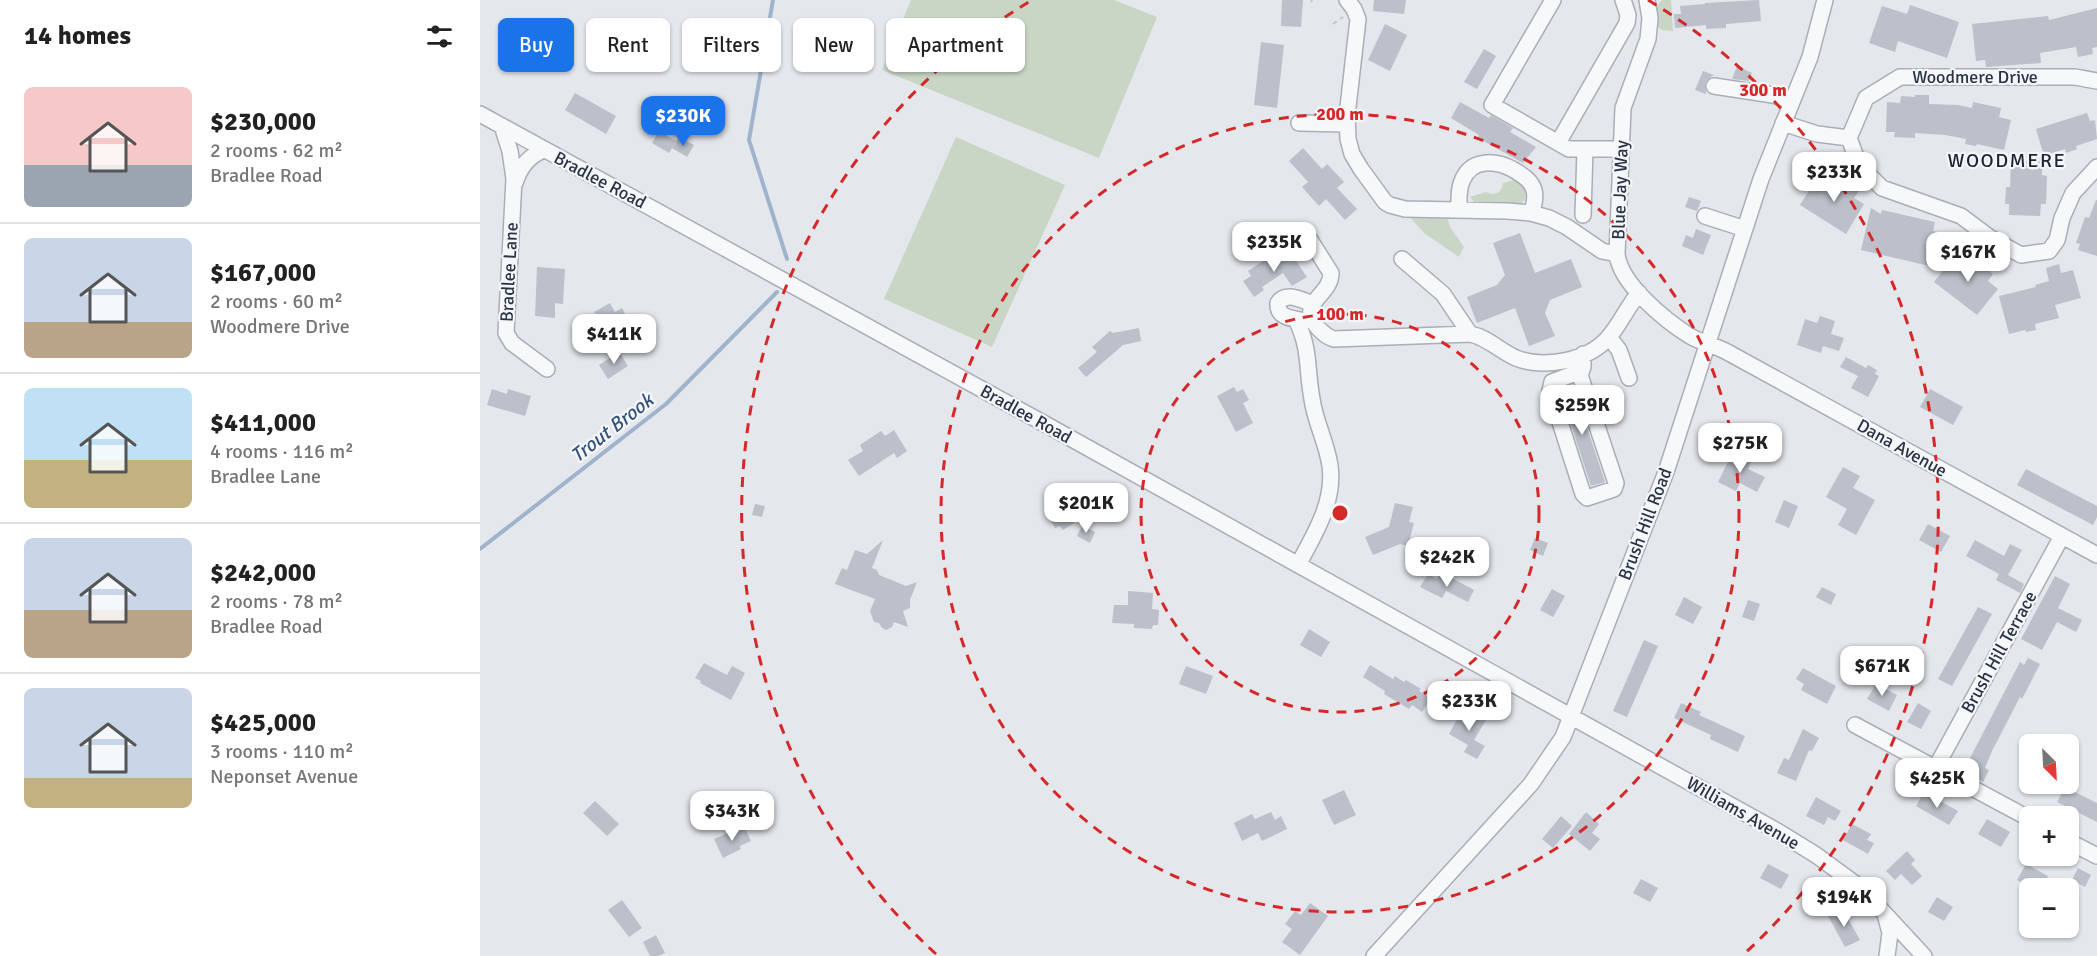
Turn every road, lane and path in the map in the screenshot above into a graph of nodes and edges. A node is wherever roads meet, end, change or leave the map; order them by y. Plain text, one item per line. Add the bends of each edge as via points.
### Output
1 (1347, 0) edge
2 (1553, 0) edge
3 (1623, 0) edge
4 (1647, 0) edge
5 (1825, 0) edge
6 (2097, 81) edge
7 (1714, 86) dead end
8 (1792, 101) junction
9 (480, 114) edge
10 (1299, 123) dead end
11 (1783, 123) junction
12 (1347, 124) junction
13 (502, 126) junction
14 (1849, 138) junction
15 (1558, 143) junction
16 (1585, 149) junction
17 (1621, 149) junction
18 (543, 150) junction
19 (2097, 167) edge
20 (514, 190) junction
21 (1459, 210) junction
22 (1531, 213) junction
23 (1583, 215) dead end
24 (1705, 216) dead end
25 (1745, 229) junction
26 (1305, 232) dead end
27 (1617, 254) junction
28 (1402, 259) dead end
29 (1640, 293) junction
30 (1313, 303) junction
31 (1296, 319) junction
32 (1314, 323) junction
33 (1470, 334) junction
34 (1609, 337) junction
35 (1334, 339) junction
36 (1707, 344) junction
37 (1308, 353) junction
38 (1583, 354) junction
39 (548, 369) dead end
40 (1581, 371) junction
41 (1629, 378) dead end
42 (2062, 536) junction
43 (2097, 555) edge
44 (1298, 565) junction
45 (1571, 717) junction
46 (1855, 725) dead end
47 (1936, 767) junction
48 (2019, 813) edge
49 (2079, 847) edge
50 (2097, 856) edge
51 (1884, 911) junction
52 (1374, 956) edge
53 (1887, 956) edge
54 (1924, 956) edge

1 - 12 street via 1358,19
2 - 15 street via 1492,105
3 - 15 street via 1627,23
4 - 17 street, Blue Jay Way via 1649,31 1625,100
5 - 8 street, Brush Hill Road via 1810,57
6 - 14 street, Woodmere Drive via 2075,77 1900,77 1866,98
7 - 8 street
8 - 11 street, Brush Hill Road
9 - 13 street, Bradlee Road
10 - 12 street
11 - 14 street via 1817,134
11 - 25 street, Brush Hill Road
12 - 21 street via 1352,154 1376,192 1390,205
13 - 18 street, Bradlee Road
13 - 20 street, Bradlee Lane via 510,152
14 - 19 street via 1859,165 1882,188 1954,213 2021,255 2049,251 2057,240 2073,193
15 - 16 street via 1569,149
16 - 17 street
16 - 23 street
17 - 27 street, Blue Jay Way
18 - 20 street, Bradlee Lane via 523,165
18 - 44 street, Bradlee Road
20 - 39 street, Bradlee Lane via 506,333 512,343
21 - 22 street
21 - 22 street via 1460,186 1465,175 1475,166 1492,161 1511,168 1530,183 1535,196
22 - 27 street via 1567,227 1602,251
24 - 25 street
25 - 36 street, Brush Hill Road
26 - 30 street via 1332,273 1330,284
27 - 29 street, Blue Jay Way via 1622,273
28 - 33 street via 1443,294
29 - 34 street
29 - 36 street, Blue Jay Way via 1684,332
30 - 31 street via 1282,297 1278,310
30 - 32 street
31 - 32 street
31 - 37 street
32 - 35 street
33 - 35 street
33 - 38 street via 1516,358 1533,362 1553,362
34 - 38 street
34 - 41 street via 1619,350
35 - 37 street
36 - 42 street, Dana Avenue via 1729,352
36 - 45 street, Brush Hill Road via 1666,472
37 - 44 street via 1313,407 1331,480 1317,530
38 - 40 street
40 - 40 street via 1616,483 1614,489 1587,498 1550,392 1552,382
42 - 43 street, Dana Avenue
42 - 47 street, Brush Hill Terrace
44 - 45 street, Bradlee Road
45 - 51 street, Williams Avenue via 1799,844 1847,878
45 - 52 street, Brush Hill Road via 1553,754 1531,784
46 - 47 street
47 - 48 street
49 - 50 street
51 - 53 street via 1890,933
51 - 54 street, Williams Avenue

